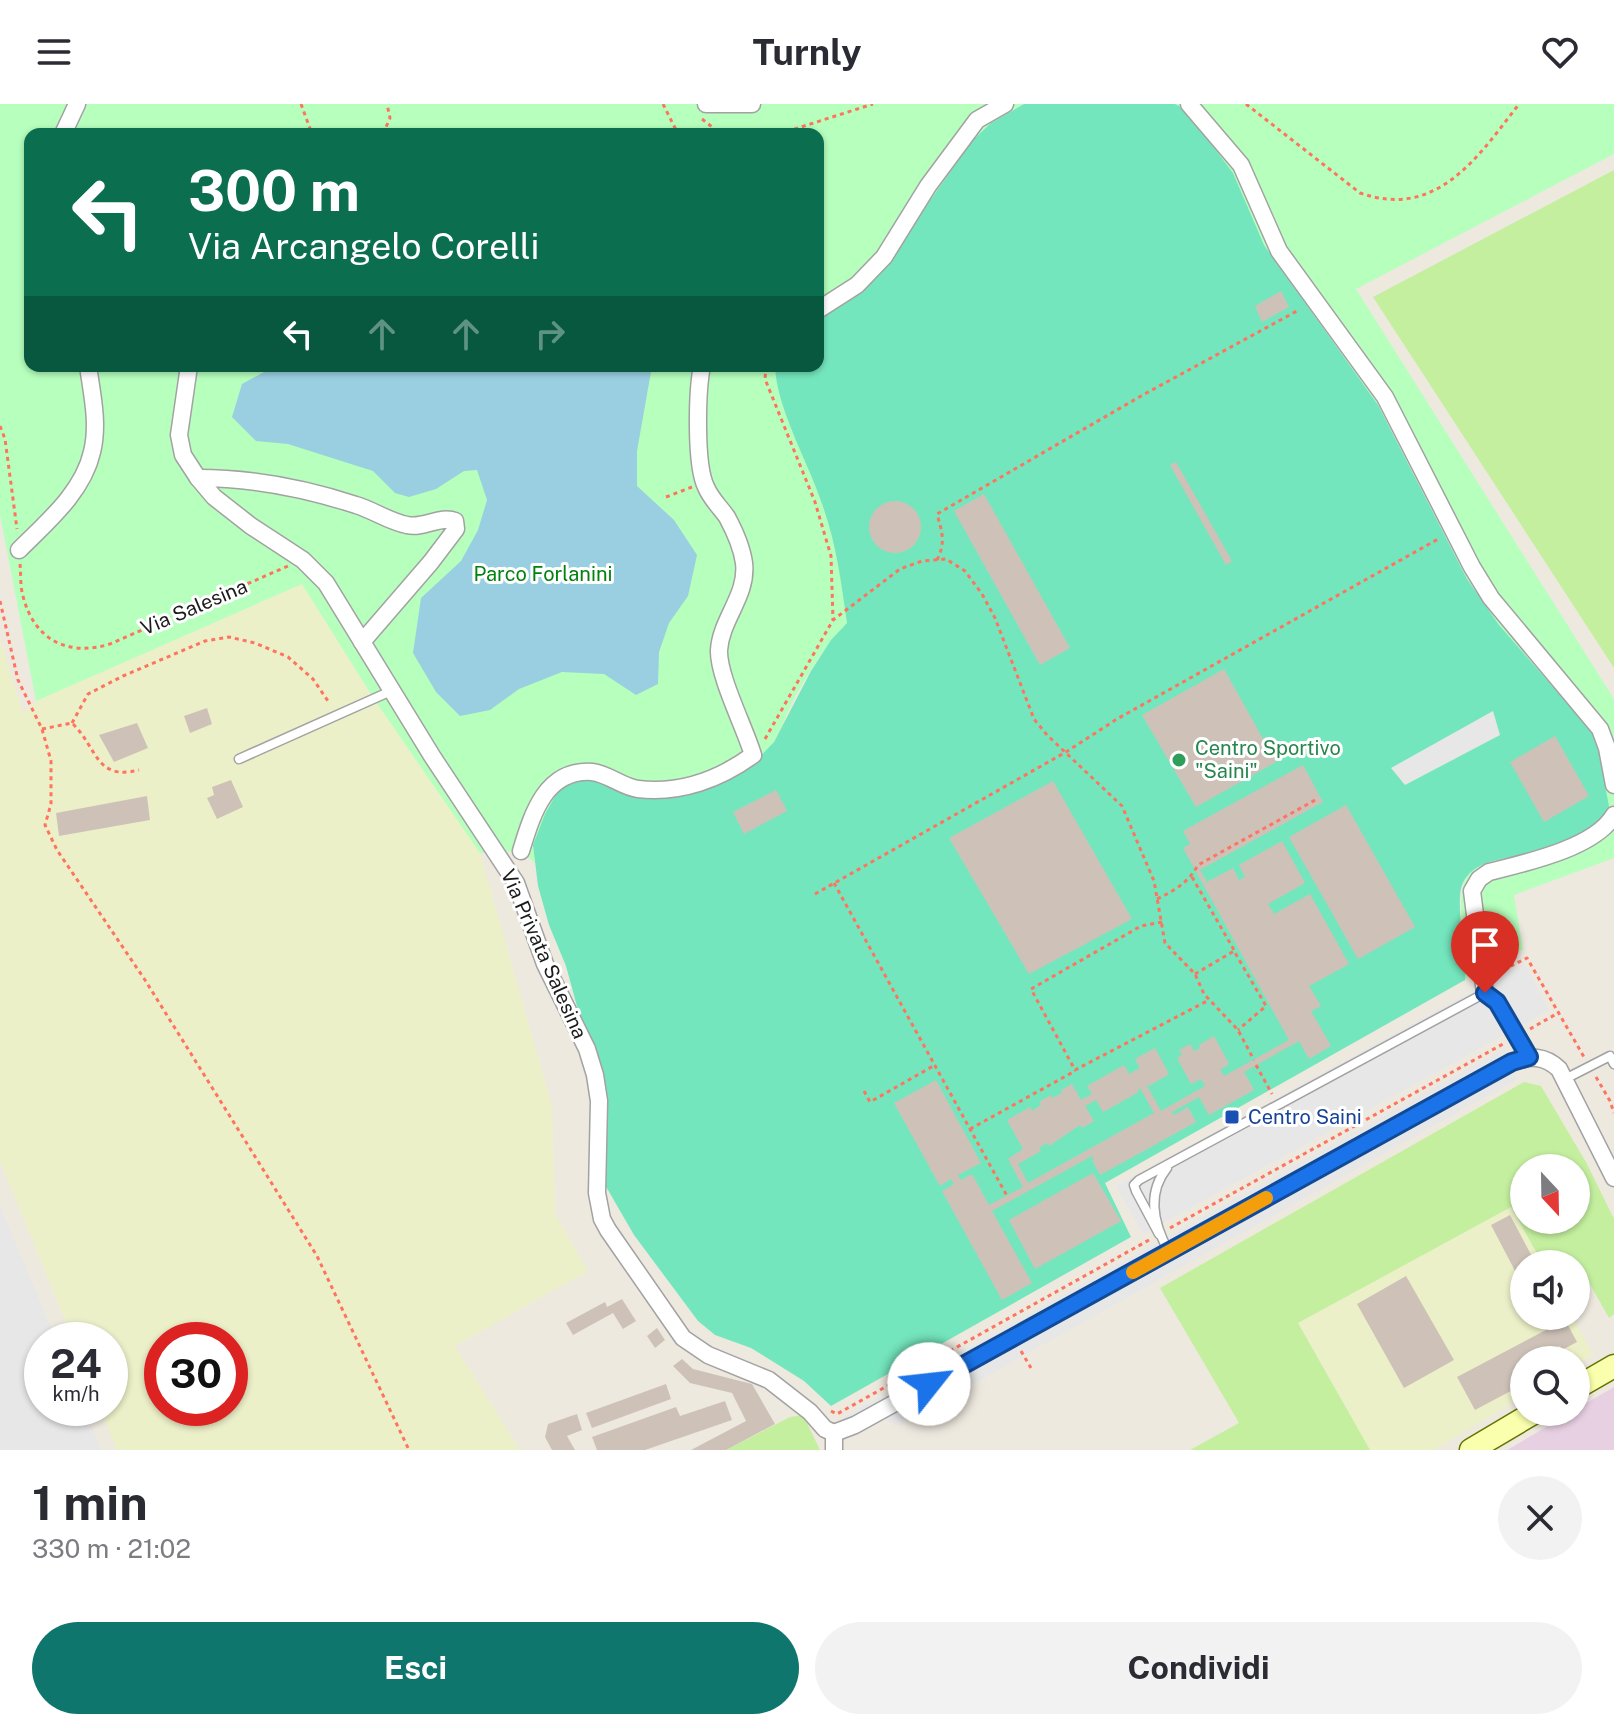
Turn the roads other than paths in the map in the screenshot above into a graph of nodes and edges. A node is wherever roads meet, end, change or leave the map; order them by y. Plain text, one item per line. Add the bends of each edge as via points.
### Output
1 (77, 104) edge
2 (706, 104) edge
3 (752, 104) edge
4 (1005, 104) edge
5 (1189, 104) edge
6 (66, 128) edge
7 (824, 306) edge
8 (89, 372) edge
9 (188, 372) edge
10 (701, 372) edge
11 (198, 478) junction
12 (19, 550) road end
13 (362, 642) junction
14 (392, 690) junction
15 (239, 759) dead end
16 (1614, 785) edge
17 (1614, 815) edge
18 (515, 859) junction
19 (1485, 993) junction
20 (1529, 1057) junction
21 (1614, 1064) edge
22 (1565, 1079) junction
23 (1170, 1164) junction
24 (1614, 1178) edge
25 (1159, 1234) junction
26 (1169, 1252) junction
27 (1614, 1366) edge
28 (1590, 1380) edge
29 (1511, 1426) edge
30 (834, 1433) junction
31 (834, 1450) edge
32 (1471, 1450) edge

1 - 6 street
2 - 3 street
4 - 7 street via 977,120 884,257 857,285
5 - 16 street via 1241,165 1279,251 1385,397 1491,598 1600,729
8 - 12 street via 95,411 92,452 82,479 59,511
9 - 11 street via 179,435 183,455
10 - 18 street via 703,483 727,517 744,561 744,578 719,652 753,755 699,784 680,788 633,788 593,772 561,779 547,789
11 - 13 street via 233,512 303,560 326,583
11 - 13 street via 250,479 321,493 403,525 455,521 456,529 431,562
13 - 14 street, Via Privata Salesina
14 - 15 lane
14 - 18 street, Via Privata Salesina via 493,851
17 - 19 street via 1608,825 1579,842 1479,879 1472,891
18 - 30 street, Via Privata Salesina via 519,890 545,964 595,1075 597,1193 608,1230 683,1338 708,1355 769,1380
19 - 20 street via 1497,1002
19 - 23 lane
20 - 22 street via 1552,1062
20 - 26 street
21 - 22 lane via 1610,1056
22 - 24 street
23 - 25 lane via 1159,1177 1154,1196
23 - 25 lane via 1134,1185
25 - 26 lane
26 - 30 street
27 - 28 street
29 - 32 street
30 - 31 street

